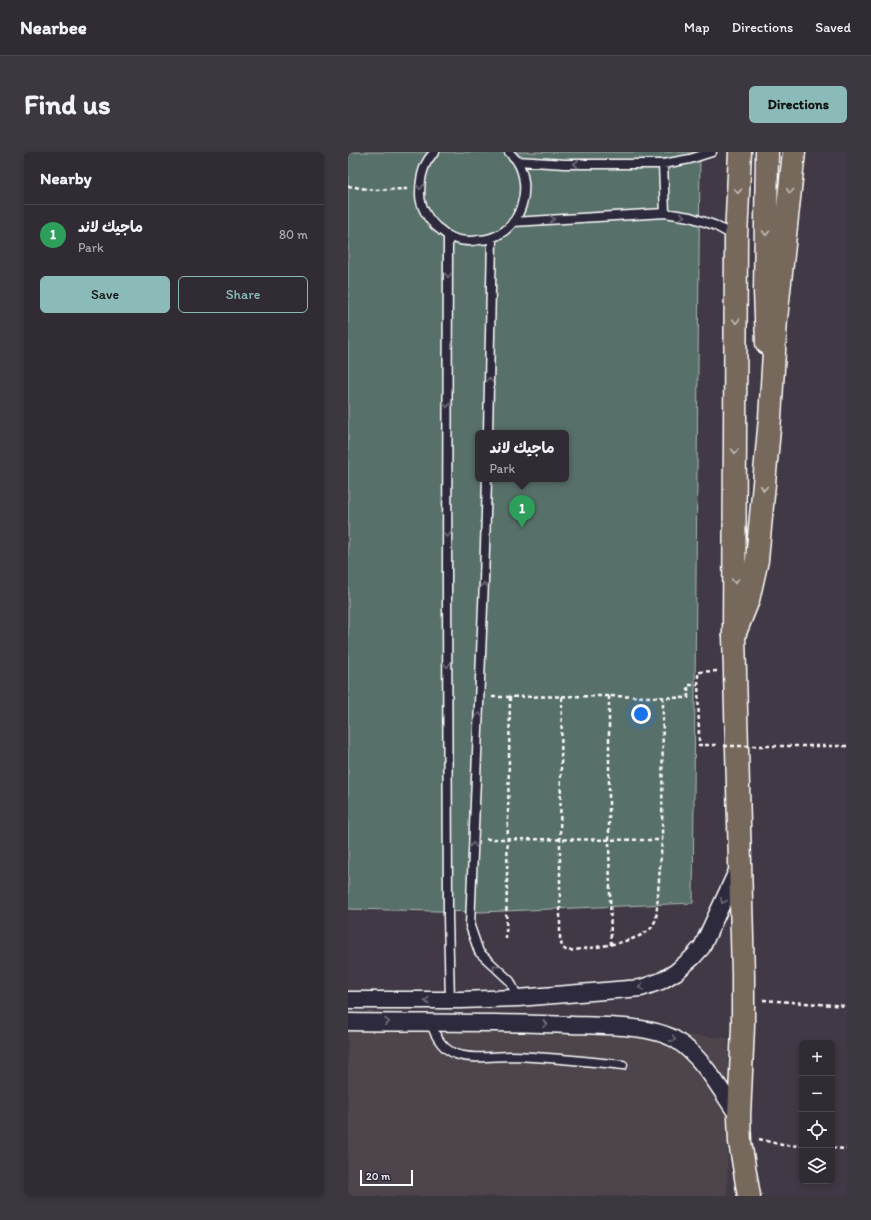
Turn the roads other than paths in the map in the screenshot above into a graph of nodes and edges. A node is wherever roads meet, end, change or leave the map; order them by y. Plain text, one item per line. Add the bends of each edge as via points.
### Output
1 (435, 152) edge
2 (509, 152) edge
3 (712, 152) edge
4 (740, 152) edge
5 (767, 152) edge
6 (794, 152) edge
7 (517, 161) junction
8 (663, 164) junction
9 (665, 213) junction
10 (514, 222) junction
11 (448, 236) junction
12 (736, 237) junction
13 (492, 238) junction
14 (770, 418) junction
15 (488, 430) edge
16 (486, 482) edge
17 (734, 635) junction
18 (740, 866) junction
19 (518, 998) junction
20 (348, 1000) edge
21 (450, 1001) junction
22 (348, 1022) edge
23 (431, 1023) junction
24 (519, 1023) junction
25 (623, 1065) dead end
26 (739, 1125) junction
27 (749, 1196) edge

1 -> 11 lane via 430,156 420,177 420,200 430,221
2 - 7 lane
3 - 8 lane
4 -> 12 main road
5 -> 14 main road via 765,291
6 -> 14 main road via 776,320
8 -> 7 lane via 565,164
7 - 10 lane via 523,176 524,192 521,208
8 - 9 lane
10 -> 9 lane
9 -> 12 lane via 690,217 714,225
10 - 13 lane
11 - 13 lane via 470,242
11 -> 21 lane
12 -> 17 main road
15 -> 13 lane
14 -> 17 main road via 756,560 748,600
19 -> 16 lane via 510,981 479,952 470,926
17 - 18 main road
18 -> 19 street via 702,947 676,972 661,981 641,988
18 - 26 main road via 743,1027
19 - 21 street
19 - 24 street
21 -> 20 street
22 -> 23 street
23 - 24 street
23 - 25 lane via 439,1042 456,1054 565,1059
24 -> 26 street via 601,1026 652,1030 664,1034 688,1049 702,1064
26 - 27 main road

